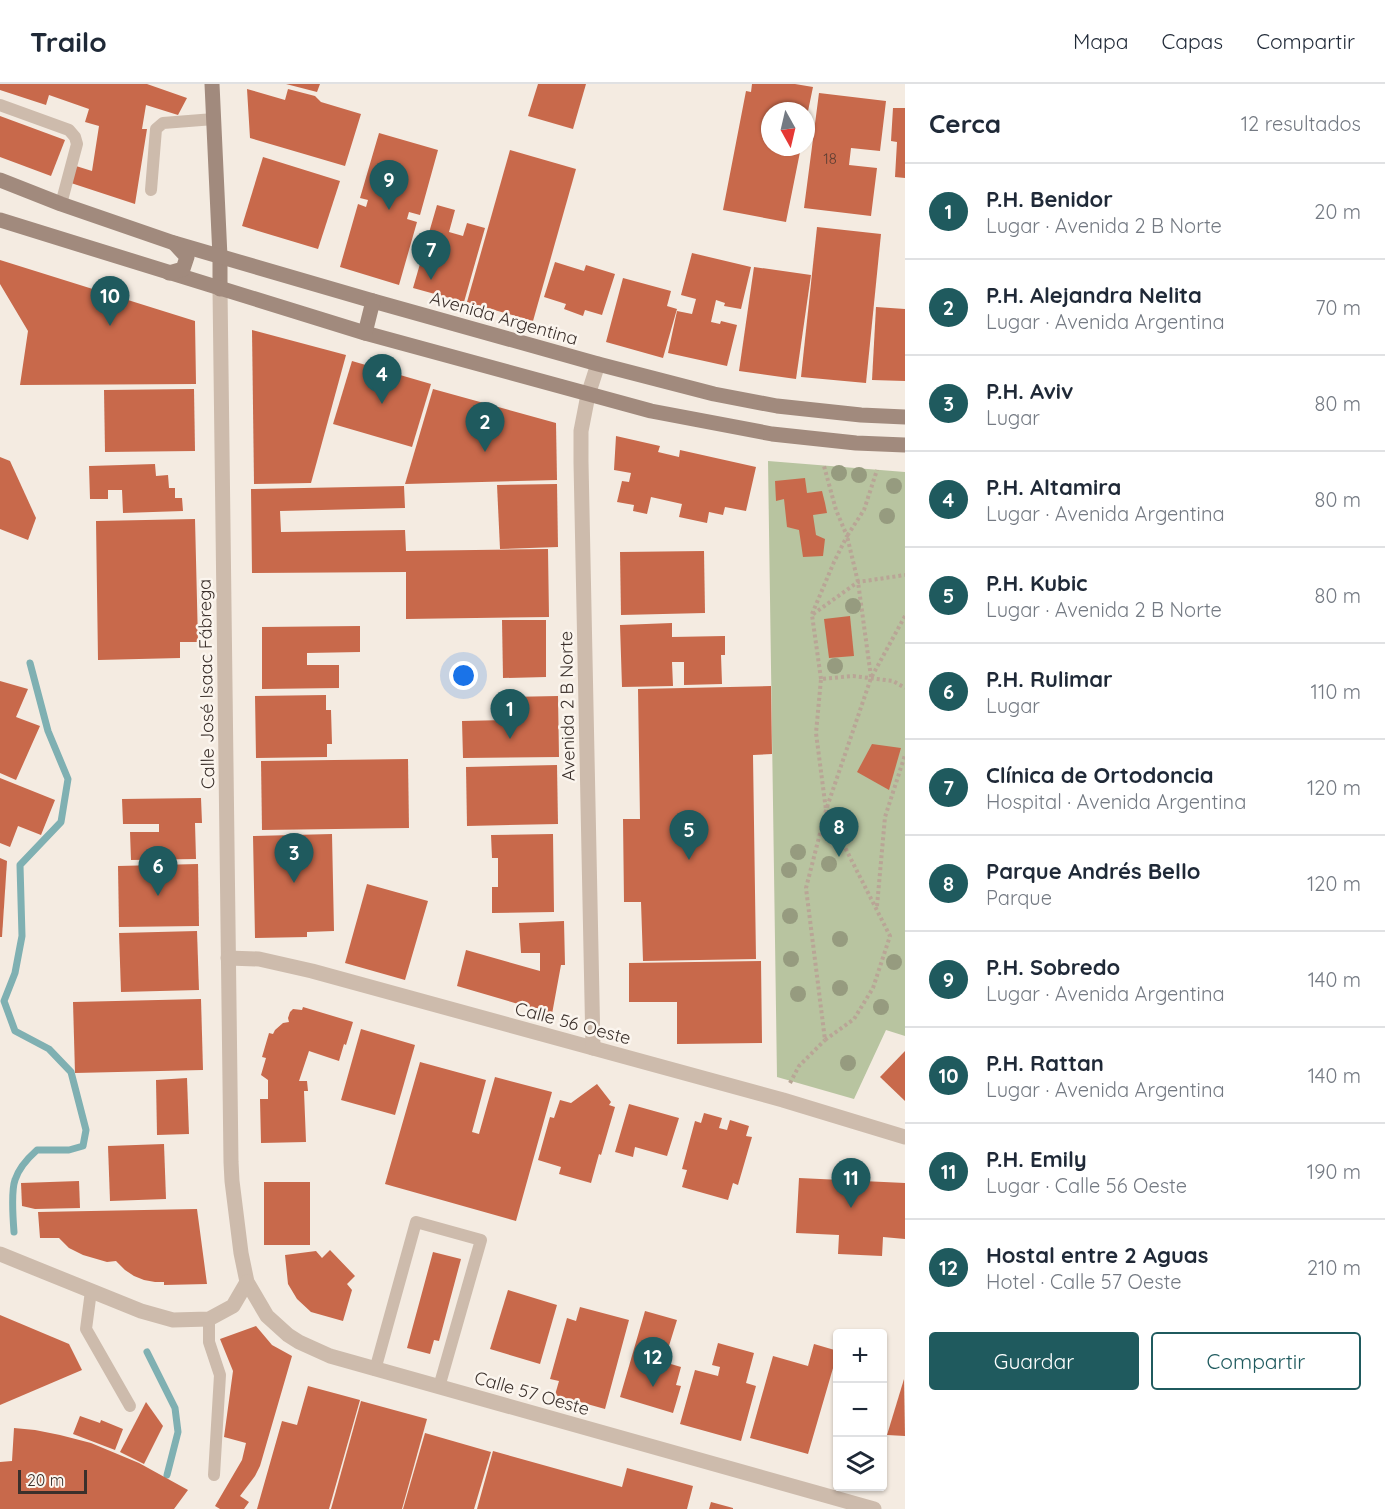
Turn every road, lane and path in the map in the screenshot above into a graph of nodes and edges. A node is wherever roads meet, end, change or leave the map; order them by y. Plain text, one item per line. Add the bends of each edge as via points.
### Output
1 (212, 84) edge
2 (0, 105) edge
3 (214, 119) junction
4 (0, 180) edge
5 (151, 190) dead end
6 (61, 204) junction
7 (0, 220) edge
8 (174, 243) junction
9 (220, 257) junction
10 (169, 273) junction
11 (220, 289) junction
12 (373, 301) junction
13 (365, 333) junction
14 (598, 364) junction
15 (588, 395) junction
16 (905, 417) edge
17 (905, 445) edge
18 (824, 466) dead end
19 (877, 470) dead end
20 (847, 536) junction
21 (905, 575) edge
22 (858, 582) junction
23 (812, 615) junction
24 (905, 616) edge
25 (871, 678) junction
26 (821, 679) junction
27 (905, 688) edge
28 (905, 755) edge
29 (826, 810) junction
30 (877, 909) junction
31 (228, 958) junction
32 (825, 1040) junction
33 (593, 1048) junction
34 (783, 1100) junction
35 (905, 1137) edge
36 (0, 1254) edge
37 (247, 1282) junction
38 (91, 1291) junction
39 (209, 1319) junction
40 (375, 1370) junction
41 (439, 1388) junction
42 (130, 1406) dead end
43 (214, 1475) dead end
44 (834, 1503) edge
45 (874, 1509) edge

1 - 3 street, Calle José Isaac Fábrega
2 - 6 lane via 69,130 75,137 77,144
3 - 5 lane via 163,123 156,129
3 - 9 street, Calle José Isaac Fábrega
4 - 6 street, Avenida Argentina
6 - 8 street, Avenida Argentina
7 - 10 street
8 - 9 street, Avenida Argentina
8 - 10 street via 187,257 183,269
9 - 11 street, Calle José Isaac Fábrega
9 - 12 street, Avenida Argentina
10 - 11 street
11 - 13 street
11 - 31 street, Calle José Isaac Fábrega
12 - 13 street
12 - 14 street, Avenida Argentina
13 - 15 street
14 - 15 street, Avenida 2 B Norte
14 - 16 street, Avenida Argentina via 777,406
15 - 17 street via 772,434
15 - 33 street, Avenida 2 B Norte via 581,430 581,462
18 - 20 path
19 - 20 path via 864,510
20 - 22 path
20 - 23 path
21 - 22 path
22 - 23 path
22 - 25 path
23 - 26 path
24 - 25 path
25 - 26 path
25 - 27 path via 893,681
25 - 29 path
26 - 29 path via 816,733
28 - 30 path via 885,817
29 - 30 path
29 - 32 path via 806,888
30 - 32 path via 890,936 873,988 854,1019
31 - 33 street, Calle 56 Oeste via 259,959 312,971
31 - 37 street, Calle José Isaac Fábrega via 232,1176
32 - 34 path via 799,1066
33 - 34 street, Calle 56 Oeste
34 - 35 street, Calle 56 Oeste
36 - 38 street
37 - 39 street via 233,1306
37 - 40 street, Calle 57 Oeste via 267,1316 288,1335 330,1356
38 - 39 street via 173,1320
38 - 42 lane via 86,1329
39 - 43 lane via 209,1342 220,1375
40 - 41 street, Calle 57 Oeste
40 - 41 lane via 416,1222 481,1240
41 - 44 street, Calle 57 Oeste
44 - 45 street, Calle 57 Oeste

